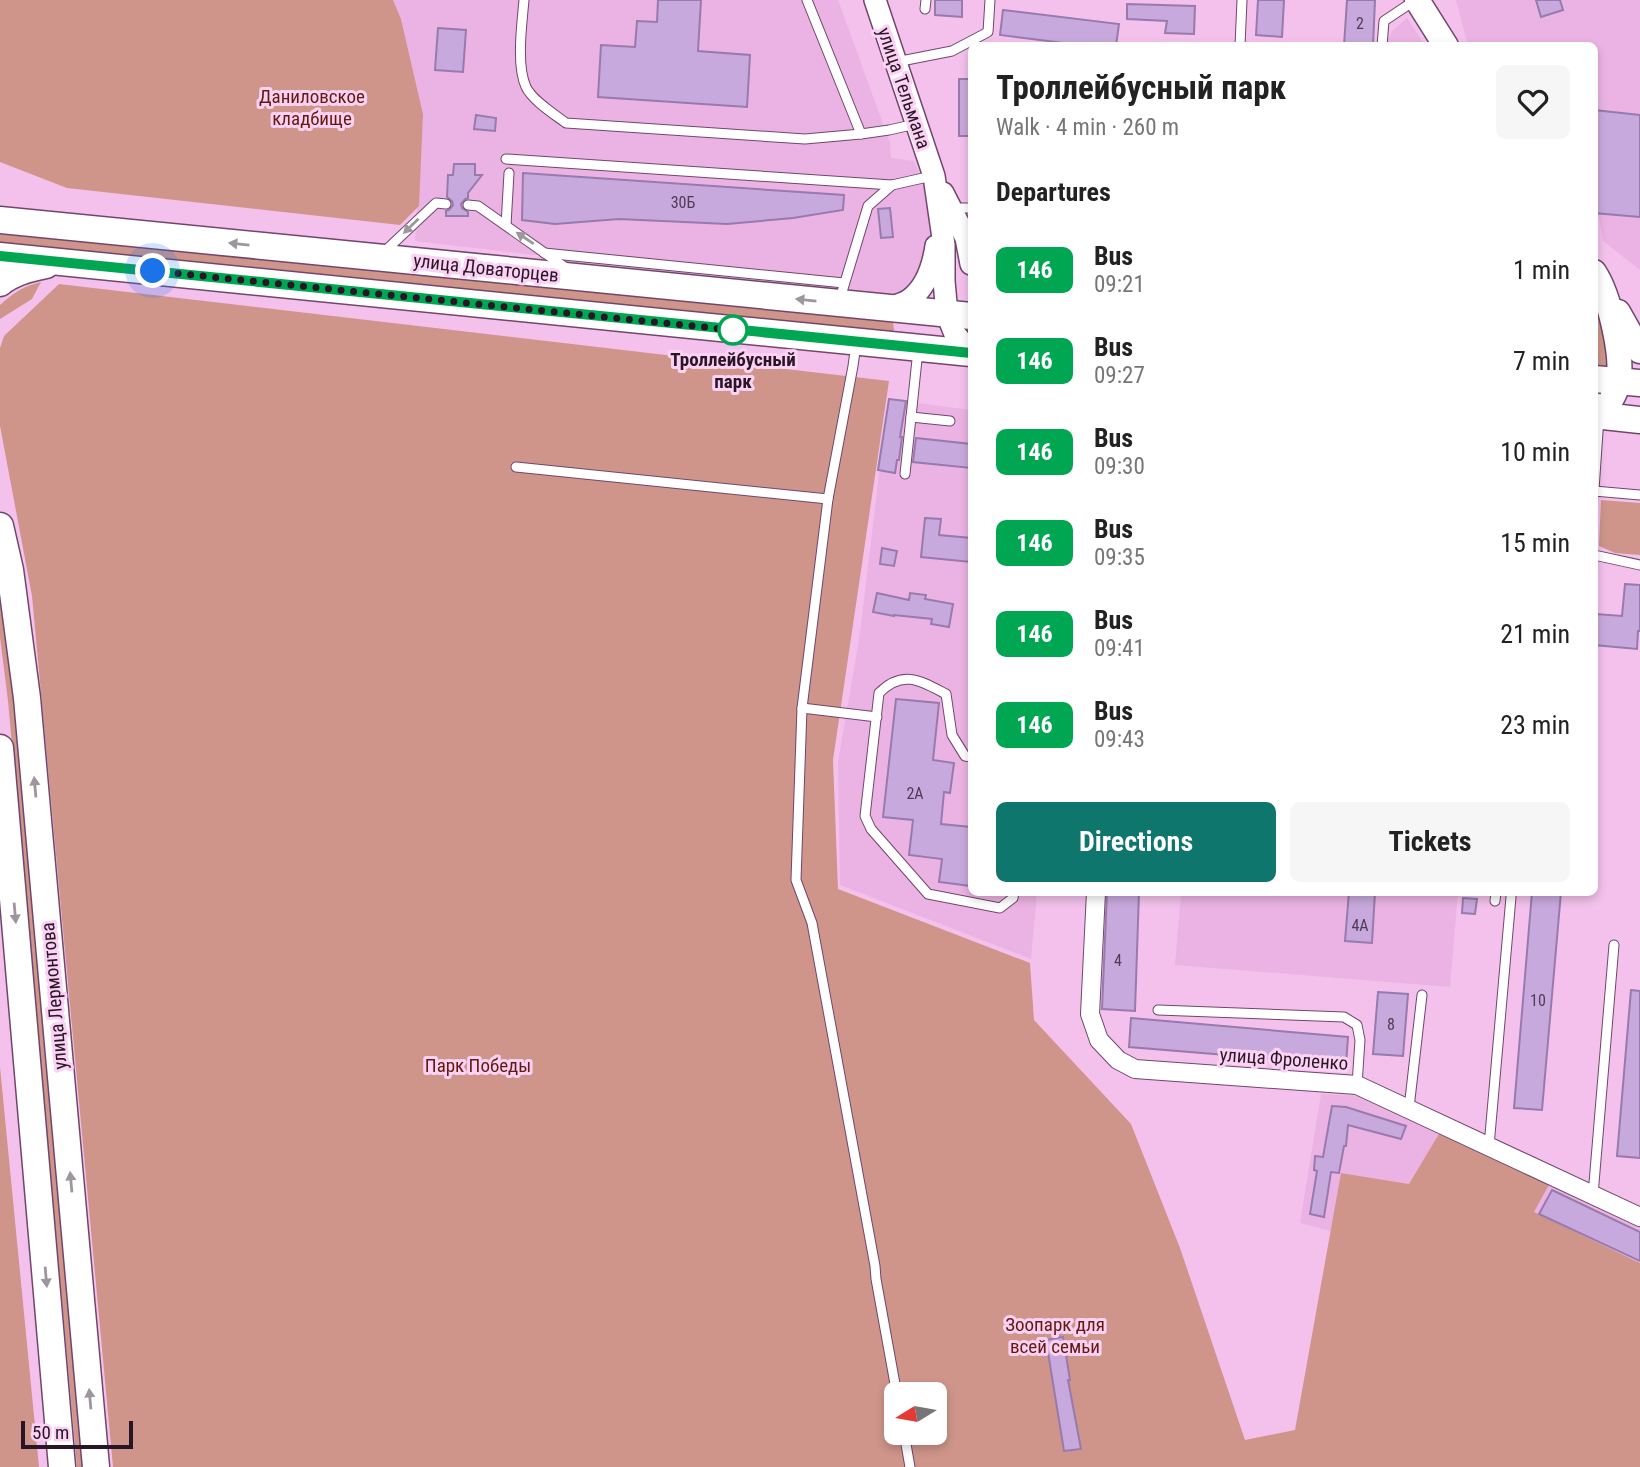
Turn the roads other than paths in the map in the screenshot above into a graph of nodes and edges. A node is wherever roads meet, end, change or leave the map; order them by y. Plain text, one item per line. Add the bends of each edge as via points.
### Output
1 (524, 0) edge
2 (807, 0) edge
3 (875, 0) edge
4 (990, 0) edge
5 (1242, 0) edge
6 (1416, 0) edge
7 (969, 42) edge
8 (1240, 42) edge
9 (1382, 42) edge
10 (1443, 42) edge
11 (968, 43) edge
12 (896, 62) junction
13 (916, 124) junction
14 (861, 134) junction
15 (506, 159) dead end
16 (509, 173) dead end
17 (934, 176) junction
18 (892, 186) junction
19 (446, 204) dead end
20 (468, 205) dead end
21 (954, 211) edge
22 (0, 219) edge
23 (506, 225) junction
24 (968, 244) edge
25 (544, 253) junction
26 (0, 256) edge
27 (378, 257) junction
28 (72, 263) junction
29 (579, 277) junction
30 (1598, 278) edge
31 (1598, 279) edge
32 (0, 283) edge
33 (841, 293) junction
34 (888, 308) junction
35 (965, 326) edge
36 (856, 342) junction
37 (921, 348) junction
38 (1640, 351) edge
39 (1618, 381) edge
40 (1598, 410) edge
41 (1598, 412) edge
42 (911, 418) junction
43 (1640, 419) edge
44 (950, 421) dead end
45 (516, 467) dead end
46 (905, 474) dead end
47 (1598, 491) edge
48 (1640, 495) edge
49 (828, 499) junction
50 (0, 510) edge
51 (0, 526) edge
52 (1598, 556) edge
53 (1640, 565) edge
54 (10, 570) junction
55 (802, 708) junction
56 (877, 717) junction
57 (0, 748) edge
58 (968, 756) edge
59 (1013, 896) edge
60 (1096, 896) edge
61 (1511, 897) dead end
62 (1614, 945) dead end
63 (1422, 995) dead end
64 (1158, 1010) dead end
65 (1357, 1085) junction
66 (1409, 1108) junction
67 (1489, 1146) junction
68 (1593, 1195) junction
69 (1640, 1217) edge
70 (895, 1382) edge
71 (906, 1446) edge
72 (62, 1467) edge
73 (96, 1467) edge
74 (910, 1467) edge

1 - 14 lane via 520,58 526,87 566,123 805,139
2 - 14 lane
3 - 12 street, улица Тельмана
4 - 7 lane via 988,32
5 - 8 lane
6 - 9 lane via 1384,21
6 - 10 main road
11 - 12 lane via 952,51
12 - 13 street, улица Тельмана
13 - 14 lane
13 - 17 street, улица Тельмана
15 - 18 lane
16 - 23 lane
17 - 18 lane
17 - 21 street, улица Тельмана
18 - 33 lane via 868,206
19 -> 27 lane via 436,203
20 - 23 lane via 478,206
21 - 24 street, улица Тельмана
21 - 34 street, улица Тельмана via 919,291
21 - 35 street, улица Тельмана via 944,245 944,281
27 -> 22 main road, улица Доваторцев
25 -> 23 lane
25 - 29 lane
25 - 33 lane
26 - 28 main road, улица Доваторцев
27 - 29 main road, улица Доваторцев
28 - 32 main road via 22,271
28 - 36 main road, улица Доваторцев
33 -> 29 main road, улица Доваторцев
30 - 38 main road
31 - 39 main road via 1614,327
33 - 34 main road, улица Доваторцев
34 - 35 main road, улица Доваторцев
35 - 37 main road, улица Доваторцев
36 - 37 main road, улица Доваторцев
36 - 49 lane
37 - 42 lane
39 - 40 main road via 1612,400
41 - 43 main road
42 - 44 lane
42 - 46 lane
45 - 49 lane
47 - 48 lane
49 - 55 lane
50 - 54 main road
51 - 54 main road, улица Лермонтова
52 - 53 lane
73 -> 54 main road, улица Лермонтова via 27,698
55 - 56 lane
55 - 70 lane via 796,880 812,923
56 - 58 lane via 879,692 890,682 917,679 946,694 952,735
56 - 59 lane via 865,816 871,829 928,894 1000,908
57 -> 72 main road, улица Лермонтова
60 - 65 street, улица Фроленко via 1090,1014 1099,1040 1118,1060 1135,1069
61 - 67 lane
62 - 68 lane
63 - 66 lane
64 - 65 lane via 1344,1017 1357,1025 1360,1040
65 - 66 street, улица Фроленко
66 - 67 street, улица Фроленко
67 - 68 street, улица Фроленко
68 - 69 street, улица Фроленко
71 - 74 lane

